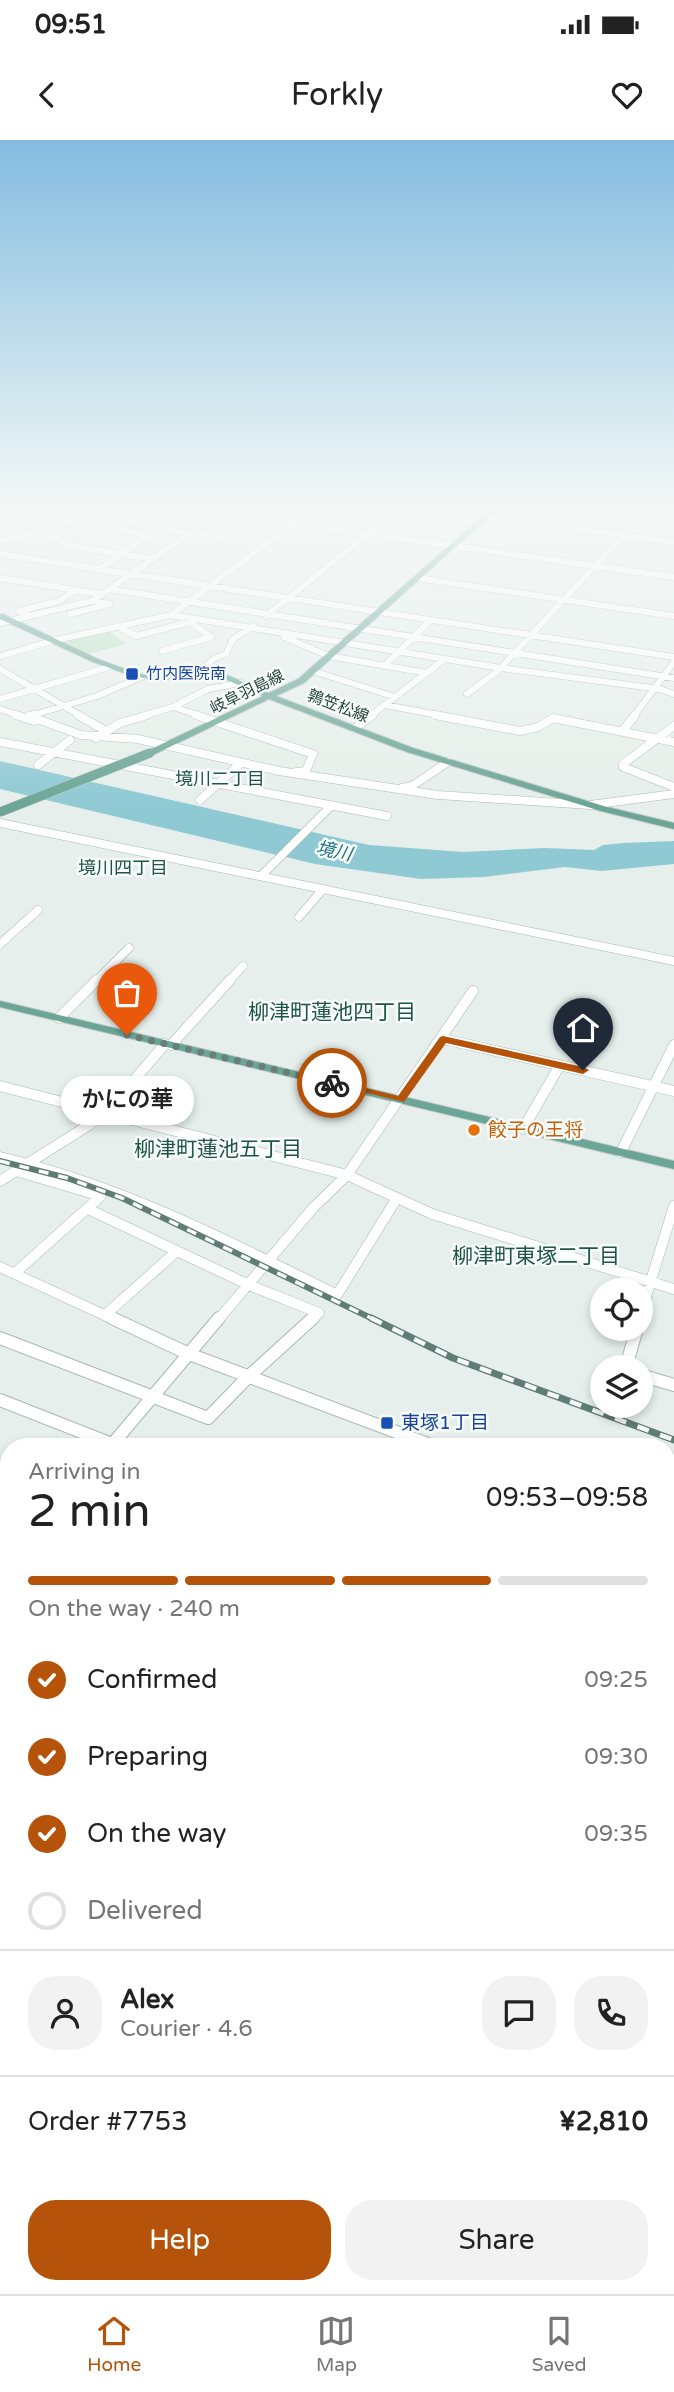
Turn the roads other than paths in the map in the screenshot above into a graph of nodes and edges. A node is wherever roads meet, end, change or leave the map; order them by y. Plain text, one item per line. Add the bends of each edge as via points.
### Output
1 (37, 607) edge
2 (69, 607) edge
3 (99, 607) edge
4 (182, 607) edge
5 (216, 607) edge
6 (279, 607) edge
7 (336, 607) edge
8 (385, 607) edge
9 (557, 607) edge
10 (613, 607) edge
11 (378, 613) junction
12 (171, 615) junction
13 (269, 615) junction
14 (0, 616) edge
15 (30, 616) junction
16 (674, 616) edge
17 (12, 621) junction
18 (430, 621) junction
19 (0, 623) edge
20 (117, 626) junction
21 (251, 628) junction
22 (360, 629) junction
23 (272, 631) junction
24 (530, 636) junction
25 (413, 638) junction
26 (56, 640) junction
27 (344, 643) junction
28 (162, 651) dead end
29 (399, 652) junction
30 (514, 653) junction
31 (0, 656) edge
32 (328, 656) junction
33 (445, 659) junction
34 (674, 660) edge
35 (384, 666) junction
36 (109, 667) junction
37 (203, 668) junction
38 (501, 668) junction
39 (0, 669) edge
40 (313, 671) junction
41 (428, 673) junction
42 (12, 676) junction
43 (144, 676) junction
44 (663, 677) junction
45 (674, 678) edge
46 (0, 680) edge
47 (241, 682) junction
48 (655, 688) junction
49 (34, 689) junction
50 (467, 694) dead end
51 (674, 694) edge
52 (271, 697) junction
53 (395, 697) junction
54 (0, 699) edge
55 (385, 705) junction
56 (64, 706) junction
57 (173, 707) junction
58 (2, 710) edge
59 (29, 716) junction
60 (217, 722) junction
61 (674, 726) edge
62 (54, 727) junction
63 (355, 728) junction
64 (106, 731) junction
65 (624, 731) junction
66 (98, 738) junction
67 (657, 738) junction
68 (71, 740) junction
69 (674, 742) edge
70 (0, 743) edge
71 (168, 746) junction
72 (54, 753) junction
73 (150, 753) joint
74 (448, 762) junction
75 (241, 763) junction
76 (38, 765) dead end
77 (279, 771) junction
78 (217, 784) junction
79 (385, 788) junction
80 (674, 788) edge
81 (674, 794) edge
82 (200, 800) dead end
83 (590, 805) junction
84 (331, 806) junction
85 (0, 812) edge
86 (387, 816) dead end
87 (0, 823) edge
88 (674, 826) edge
89 (261, 876) junction
90 (323, 889) junction
91 (38, 910) dead end
92 (299, 917) dead end
93 (0, 944) edge
94 (128, 948) dead end
95 (674, 961) edge
96 (243, 966) dead end
97 (473, 991) dead end
98 (0, 1004) edge
99 (59, 1018) junction
100 (443, 1039) junction
101 (168, 1045) junction
102 (674, 1045) edge
103 (560, 1065) junction
104 (0, 1086) edge
105 (654, 1086) junction
106 (674, 1091) edge
107 (401, 1099) junction
108 (103, 1113) junction
109 (523, 1129) junction
110 (621, 1152) junction
111 (0, 1157) edge
112 (31, 1162) junction
113 (674, 1165) edge
114 (16, 1171) junction
115 (347, 1175) junction
116 (0, 1181) edge
117 (397, 1198) junction
118 (674, 1206) edge
119 (88, 1209) junction
120 (177, 1251) junction
121 (268, 1261) junction
122 (0, 1267) edge
123 (15, 1273) junction
124 (638, 1278) edge
125 (652, 1278) edge
126 (653, 1283) edge
127 (249, 1285) junction
128 (674, 1289) edge
129 (106, 1315) junction
130 (0, 1338) edge
131 (189, 1354) junction
132 (248, 1377) junction
133 (653, 1379) edge
134 (674, 1385) edge
135 (154, 1397) junction
136 (0, 1400) edge
137 (94, 1438) edge
138 (121, 1438) edge
139 (401, 1438) edge

1 - 15 street via 19,611
2 - 15 street
3 - 15 street via 41,620
4 - 12 street
5 - 13 street
6 - 13 street
7 - 11 street
8 - 11 main road, 岐阜羽島線
9 - 24 street
10 - 16 street
11 - 18 street
11 - 22 main road, 岐阜羽島線
12 - 20 street
12 - 21 street
13 - 21 street
13 - 22 street
14 - 17 main road
15 - 17 street
17 - 19 street
17 - 26 main road
18 - 24 street
18 - 25 street
20 - 26 street
20 - 28 street via 136,636 190,622 211,637
21 - 23 street
21 - 37 street via 233,639 226,654
22 - 25 street
22 - 27 main road, 岐阜羽島線
23 - 27 street
23 - 32 street
24 - 30 street
24 - 34 street
25 - 29 street
25 - 30 street
26 - 31 street
26 - 36 main road
27 - 29 street
27 - 32 main road, 岐阜羽島線
29 - 33 street
29 - 35 street
30 - 38 street
30 - 44 street
32 - 35 street
32 - 40 main road, 岐阜羽島線
33 - 38 street
33 - 41 street
34 - 44 street
35 - 41 street
36 - 43 main road
36 - 49 street
37 - 43 main road via 162,679
37 - 47 main road, 鶉笠松線
38 - 48 street
38 - 50 street
39 - 42 street
40 - 52 main road, 岐阜羽島線
40 - 53 street
41 - 53 street
42 - 46 street
42 - 49 street
43 - 56 street
44 - 45 street
44 - 48 street
47 - 52 main road, 鶉笠松線
47 - 57 street via 208,689
48 - 51 street
48 - 65 street
49 - 54 street
49 - 56 street
52 - 60 main road, 岐阜羽島線
52 - 63 main road, 鶉笠松線
53 - 55 street
55 - 63 street
55 - 65 street via 520,732 553,718
56 - 59 street
56 - 64 street
57 - 60 street
57 - 64 street
58 - 59 street
58 - 62 street
59 - 62 street
60 - 71 main road, 岐阜羽島線
60 - 77 street via 313,754 306,771
61 - 67 street
62 - 66 street
62 - 68 street
63 - 74 main road, 鶉笠松線
64 - 66 street
65 - 67 street
66 - 68 street
66 - 71 street via 138,739
67 - 69 street
67 - 80 street via 622,767
68 - 72 street
70 - 72 street
71 - 73 main road, 岐阜羽島線
71 - 75 street
72 - 76 street
72 - 78 street
73 - 85 main road, 岐阜羽島線, bridge
74 - 79 street via 412,786
74 - 83 main road, 鶉笠松線
75 - 77 street
75 - 78 street
77 - 79 street
78 - 82 street
78 - 84 street
79 - 83 street
81 - 83 street
83 - 88 main road, 鶉笠松線
84 - 86 street
84 - 89 street
87 - 89 street
89 - 90 street
90 - 92 street
90 - 95 street
91 - 93 street
94 - 99 street
96 - 101 street
97 - 100 street
98 - 99 main road
99 - 101 main road
100 - 103 street
100 - 107 street
101 - 107 main road
101 - 108 street
102 - 105 street
103 - 105 street
103 - 109 street
104 - 108 street
105 - 106 street
105 - 110 street
107 - 109 main road
107 - 115 street
108 - 112 street
108 - 115 street
109 - 110 main road
110 - 113 main road
111 - 112 street
112 - 114 street
112 - 121 street via 147,1200
114 - 116 street
114 - 119 street via 101,1196
115 - 117 street
115 - 121 street
117 - 121 street via 337,1295
117 - 124 street via 432,1214
118 - 125 street
119 - 120 street
119 - 123 street
120 - 127 street
120 - 129 street
121 - 127 street
122 - 123 street
123 - 129 street
126 - 128 street
127 - 131 street
127 - 132 street via 319,1313
129 - 131 street
130 - 135 street
131 - 132 street
131 - 135 street
132 - 135 street via 208,1418
132 - 139 street
133 - 134 street
135 - 138 street
136 - 137 street

